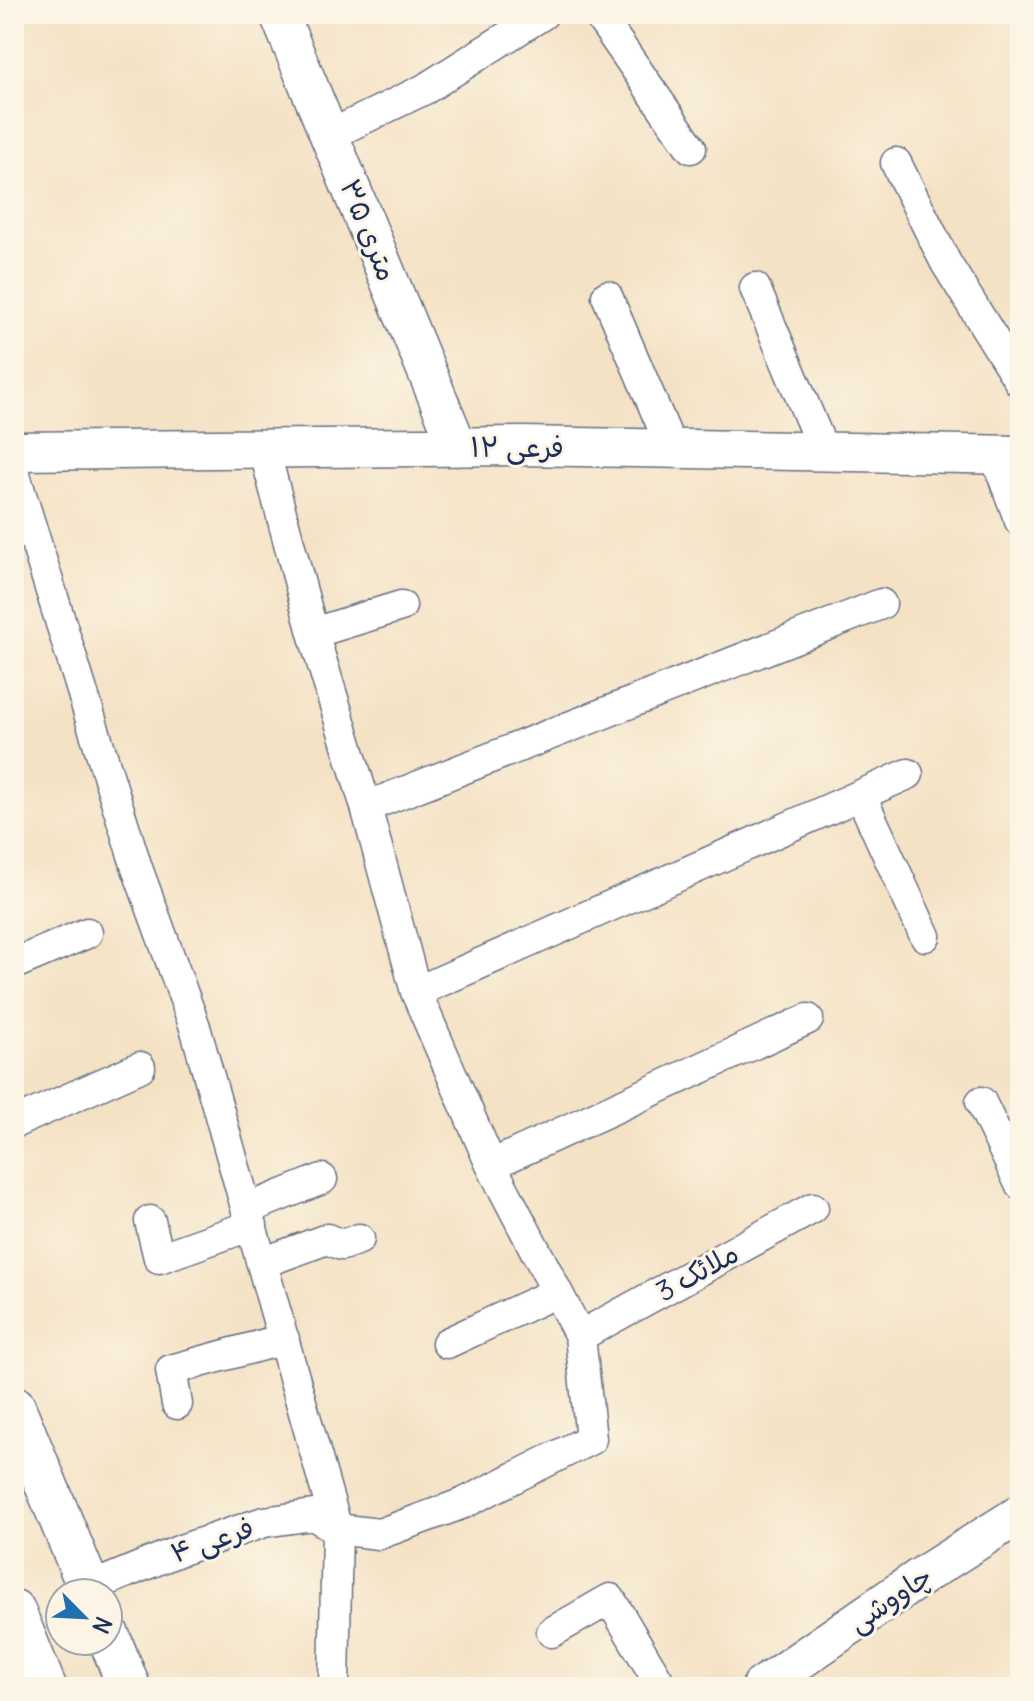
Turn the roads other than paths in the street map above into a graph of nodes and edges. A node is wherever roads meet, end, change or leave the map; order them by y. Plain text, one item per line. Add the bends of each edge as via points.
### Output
1 (279, 14) edge
2 (543, 14) edge
3 (598, 14) edge
4 (330, 135) junction
5 (691, 148) dead end
6 (896, 163) dead end
7 (755, 288) dead end
8 (607, 296) dead end
9 (1020, 382) edge
10 (458, 447) junction
11 (264, 449) junction
12 (672, 449) junction
13 (14, 451) edge
14 (824, 452) junction
15 (1007, 455) edge
16 (14, 472) edge
17 (1020, 521) edge
18 (881, 604) dead end
19 (401, 606) dead end
20 (313, 633) junction
21 (908, 774) dead end
22 (861, 796) junction
23 (366, 807) junction
24 (87, 933) dead end
25 (925, 936) dead end
26 (14, 964) edge
27 (416, 992) junction
28 (808, 1019) dead end
29 (140, 1067) dead end
30 (981, 1102) dead end
31 (14, 1123) edge
32 (491, 1165) junction
33 (322, 1179) dead end
34 (1020, 1184) edge
35 (813, 1208) dead end
36 (249, 1217) junction
37 (150, 1221) dead end
38 (359, 1239) dead end
39 (262, 1263) junction
40 (557, 1292) junction
41 (580, 1336) junction
42 (284, 1339) junction
43 (447, 1343) dead end
44 (177, 1404) dead end
45 (14, 1407) edge
46 (1020, 1514) edge
47 (337, 1529) junction
48 (84, 1577) edge
49 (121, 1577) edge
50 (17, 1628) edge
51 (552, 1632) dead end
52 (117, 1657) edge
53 (773, 1684) edge
54 (45, 1687) edge
55 (129, 1687) edge
56 (334, 1687) edge
57 (662, 1687) edge

1 - 4 street, ۳۵ متری
2 - 4 street via 425,89
3 - 5 street
4 - 10 street, ۳۵ متری
6 - 9 street via 946,263
7 - 14 street
8 - 12 street
10 - 11 street, فرعی ۱۲
10 - 12 street, فرعی ۱۲
11 - 13 street, فرعی ۱۲
11 - 20 street
12 - 14 street, فرعی ۱۲
14 - 15 street, فرعی ۱۲
15 - 17 street
16 - 36 street via 137,868 195,1027
18 - 23 street
19 - 20 street
20 - 23 street
21 - 22 street
22 - 25 street
22 - 27 street
23 - 27 street
24 - 26 street
27 - 32 street
28 - 32 street
29 - 31 street
30 - 34 street
32 - 40 street
33 - 36 street
35 - 41 street, ملائک 3
36 - 37 street via 159,1258
36 - 39 street
38 - 39 street via 342,1245 327,1239
39 - 42 street
40 - 41 street
40 - 43 street
41 - 47 street, فرعی ۴ via 591,1439 464,1503 379,1534
42 - 44 street via 171,1370
42 - 47 street
45 - 48 main road
46 - 53 street, چاووشی via 922,1576
47 - 49 street, فرعی ۴ via 313,1515 264,1522
47 - 56 street
50 - 54 main road
51 - 57 street via 610,1599
52 - 55 main road

